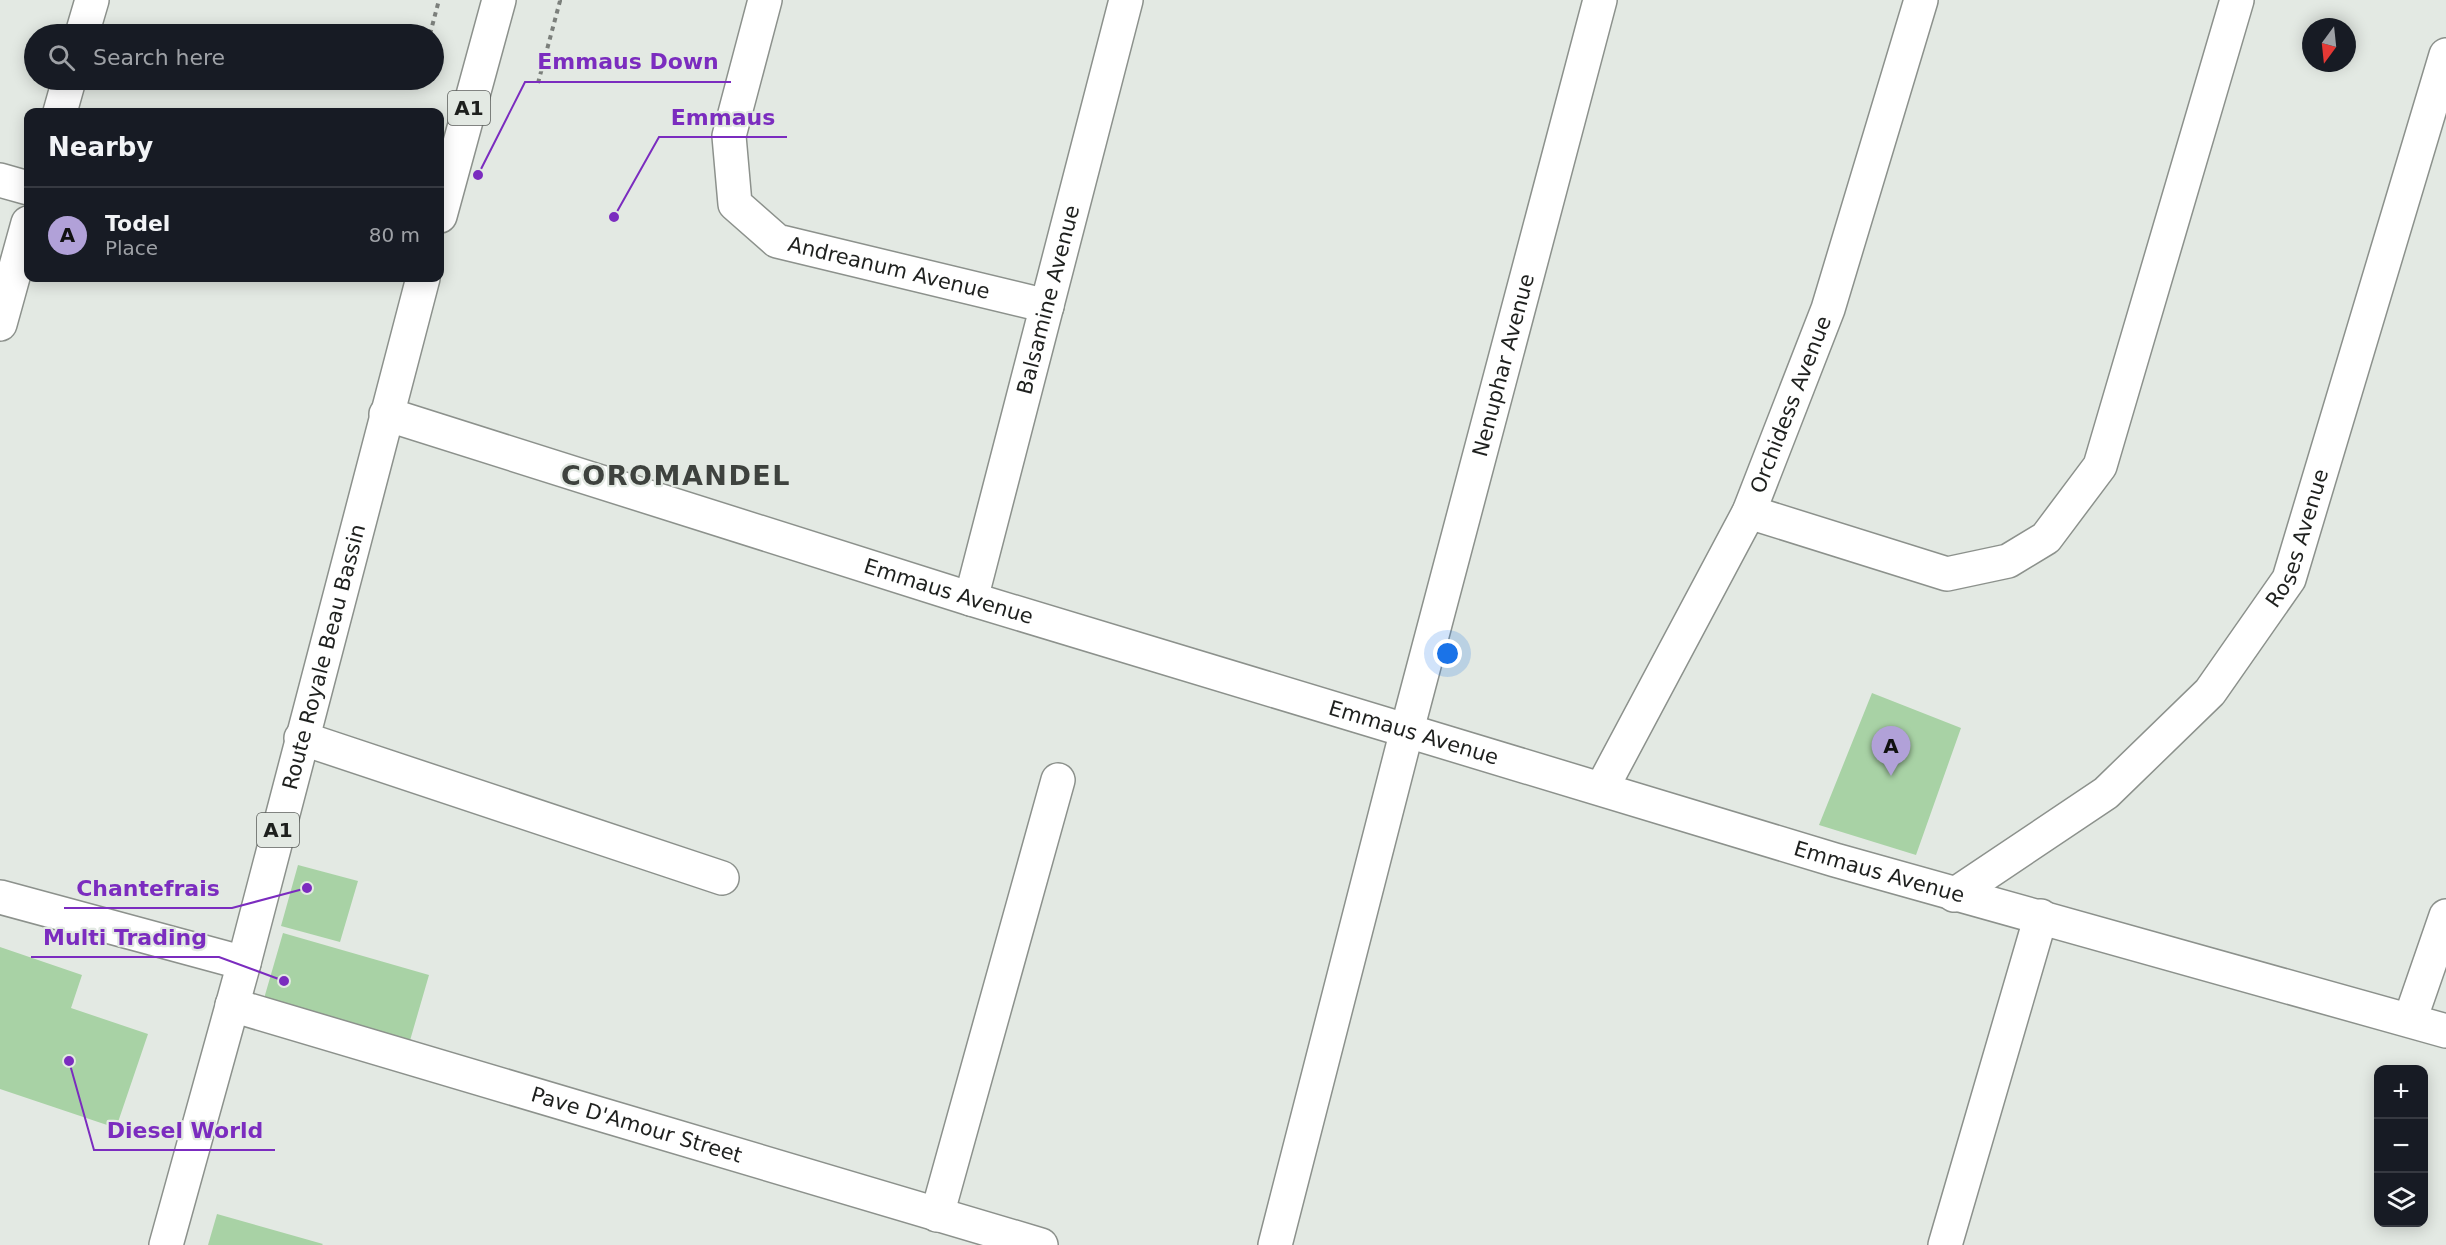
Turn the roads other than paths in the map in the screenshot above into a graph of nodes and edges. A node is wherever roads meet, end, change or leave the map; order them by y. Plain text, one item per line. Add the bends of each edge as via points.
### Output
1 (92, 0) edge
2 (499, 0) edge
3 (765, 0) edge
4 (1126, 0) edge
5 (1600, 0) edge
6 (1921, 0) edge
7 (2237, 0) edge
8 (85, 24) edge
9 (2446, 55) edge
10 (66, 90) edge
11 (61, 108) edge
12 (0, 180) edge
13 (24, 187) edge
14 (444, 201) edge
15 (24, 237) edge
16 (422, 282) edge
17 (1047, 306) junction
18 (0, 324) edge
19 (386, 414) junction
20 (1749, 512) junction
21 (971, 599) junction
22 (1407, 730) junction
23 (301, 738) junction
24 (1058, 780) dead end
25 (1602, 788) junction
26 (722, 878) dead end
27 (1954, 895) junction
28 (0, 897) edge
29 (2041, 916) junction
30 (2446, 916) edge
31 (244, 963) junction
32 (232, 1005) junction
33 (2409, 1020) junction
34 (2446, 1031) edge
35 (937, 1215) junction
36 (972, 1236) edge
37 (166, 1245) edge
38 (1041, 1245) edge
39 (1275, 1245) edge
40 (1945, 1245) edge

1 - 8 street
2 - 14 street, A1
3 - 17 street, Andreanum Avenue via 729,136 735,204 777,241
4 - 17 street, Balsamine Avenue
5 - 22 street, Nenuphar Avenue
6 - 20 street, Orchidess Avenue via 1828,309
7 - 20 street via 2100,466 2046,538 2008,561 1947,574
9 - 27 street, Roses Avenue via 2289,579 2210,692 2106,793
10 - 11 street
12 - 13 street
15 - 18 street
16 - 19 street, Route Royale Beau Bassin / A1
17 - 21 street, Balsamine Avenue
19 - 21 street, Emmaus Avenue
19 - 23 street, Route Royale Beau Bassin / A1
20 - 25 street, Orchidess Avenue
21 - 22 street, Emmaus Avenue
22 - 25 street, Emmaus Avenue
22 - 39 street, Nenuphar Avenue
23 - 26 street
23 - 31 street, Route Royale Beau Bassin / A1
24 - 35 street
25 - 27 street, Emmaus Avenue
27 - 29 street, Emmaus Avenue
28 - 31 street
29 - 33 street, Emmaus Avenue
29 - 40 street
30 - 33 street
31 - 32 street, Route Royale Beau Bassin / A1
32 - 35 street, Pave D'Amour Street
32 - 37 street, Route Royale Beau Bassin / A1
33 - 34 street, Emmaus Avenue
35 - 36 street, Pave D'Amour Street
36 - 38 street, Pave D'Amour Street

